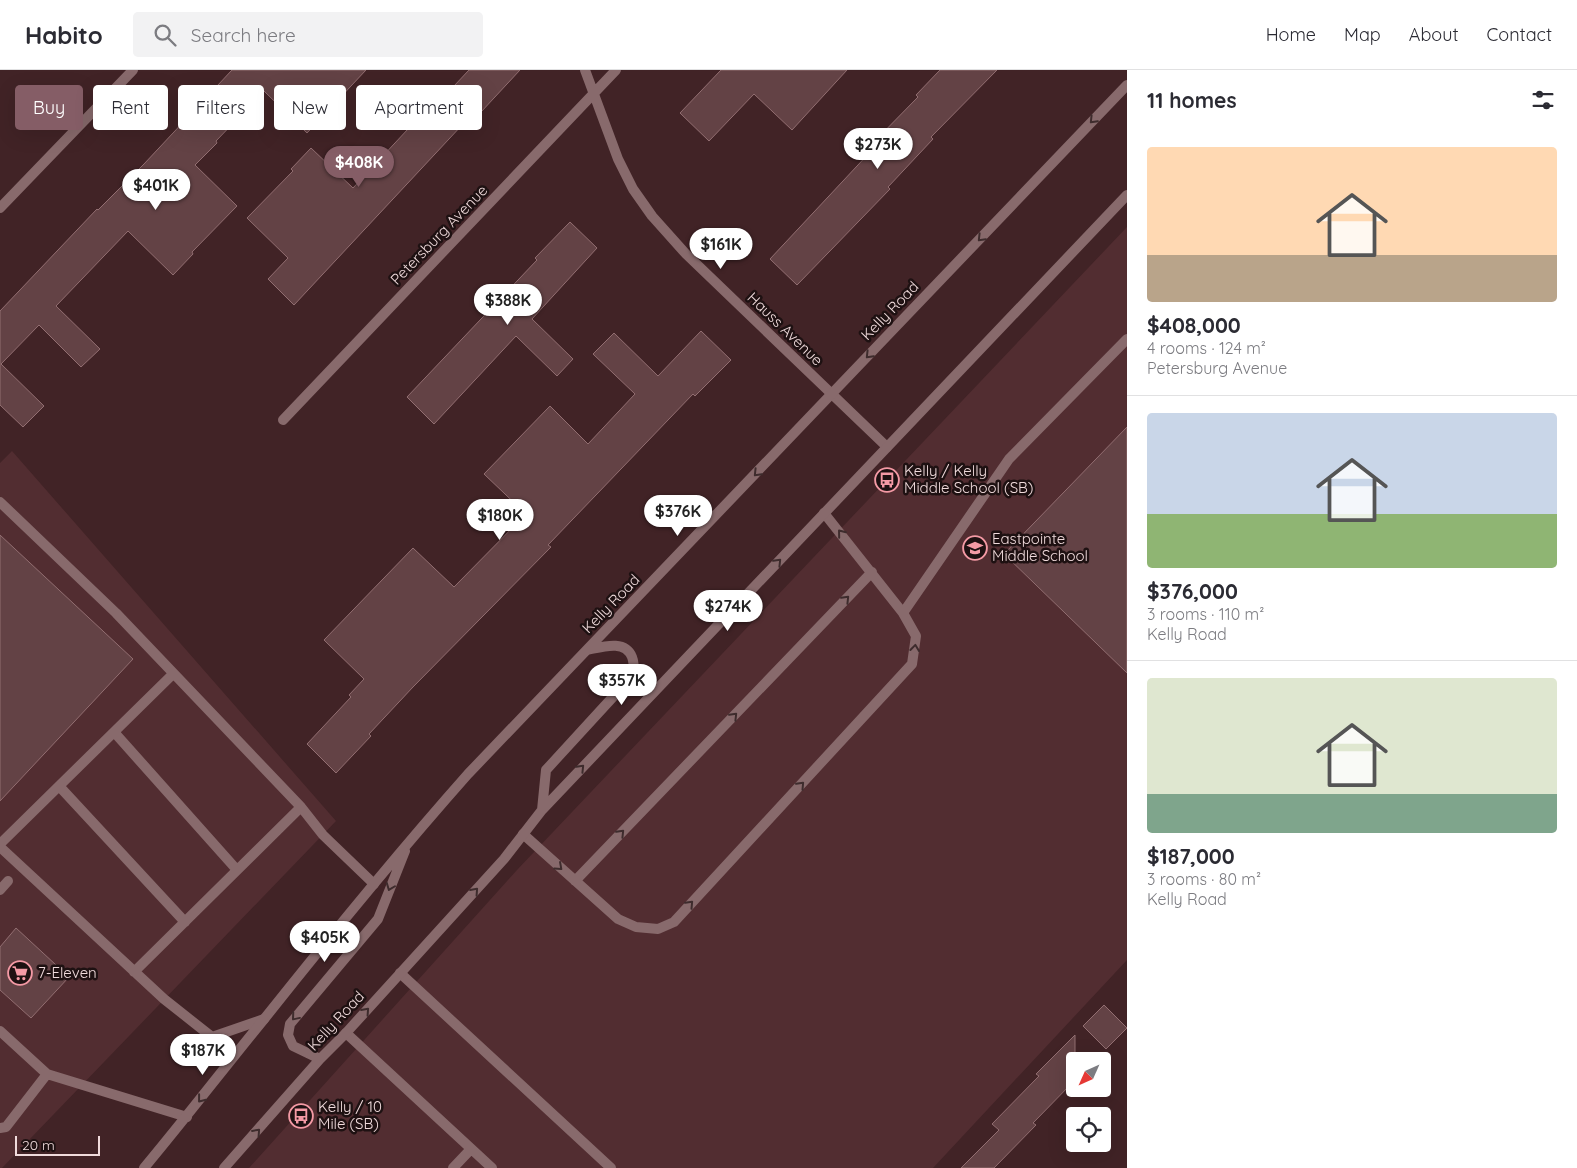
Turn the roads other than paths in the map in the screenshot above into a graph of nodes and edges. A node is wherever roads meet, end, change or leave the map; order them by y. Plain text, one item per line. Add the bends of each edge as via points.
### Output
1 (133, 70) edge
2 (585, 70) edge
3 (616, 70) edge
4 (1127, 85) edge
5 (593, 94) junction
6 (1127, 195) edge
7 (0, 208) edge
8 (1127, 339) edge
9 (832, 395) junction
10 (283, 420) dead end
11 (887, 448) junction
12 (0, 502) edge
13 (824, 513) junction
14 (872, 572) junction
15 (903, 613) junction
16 (587, 650) junction
17 (173, 674) junction
18 (114, 732) junction
19 (59, 786) junction
20 (301, 807) junction
21 (542, 810) junction
22 (523, 834) junction
23 (408, 842) junction
24 (0, 846) edge
25 (238, 870) junction
26 (8, 881) dead end
27 (575, 881) junction
28 (374, 884) junction
29 (0, 890) edge
30 (185, 922) junction
31 (134, 972) junction
32 (400, 974) junction
33 (264, 1019) junction
34 (0, 1031) edge
35 (346, 1033) junction
36 (320, 1060) junction
37 (47, 1074) junction
38 (187, 1116) junction
39 (0, 1128) edge
40 (471, 1149) junction
41 (227, 1167) edge
42 (144, 1168) edge
43 (453, 1168) edge
44 (492, 1168) edge
45 (611, 1168) edge

1 - 7 street
2 - 5 street, Hauss Avenue
3 - 5 street, Petersburg Avenue
4 -> 9 street, Kelly Road
5 - 9 street, Hauss Avenue via 618,159 652,216 686,254
5 - 10 street, Petersburg Avenue
6 - 11 street, Kelly Road
8 - 15 street via 1009,459
9 - 11 street, Hauss Avenue
9 -> 16 street, Kelly Road
11 - 13 street, Kelly Road
12 - 17 street via 116,613
14 -> 13 street
21 -> 13 street, Kelly Road
14 - 15 street
27 -> 14 street
27 -> 15 street via 618,919 636,927 658,929 674,922 912,664 916,636
16 - 21 street via 623,646 632,657 634,674 546,770
16 - 23 street, Kelly Road
17 - 18 street
17 - 20 street
18 - 19 street
18 - 25 street
19 - 24 street
19 - 30 street
20 - 25 street
20 - 28 street via 323,834
21 - 22 street, Kelly Road
22 -> 27 street
32 -> 22 street, Kelly Road
23 - 28 street, Kelly Road
23 -> 36 street via 378,919 290,1024 288,1035 293,1046
24 - 31 street
25 - 30 street
26 - 29 street
28 - 33 street, Kelly Road
30 - 31 street
31 - 33 street via 212,1037
35 -> 32 street, Kelly Road
32 - 45 street
33 -> 38 street, Kelly Road
34 - 37 street
35 - 36 street, Kelly Road
35 - 40 street
41 -> 36 street, Kelly Road
37 - 38 street
37 - 39 street via 6,1127
38 - 42 street, Kelly Road
40 - 43 street
40 - 44 street

